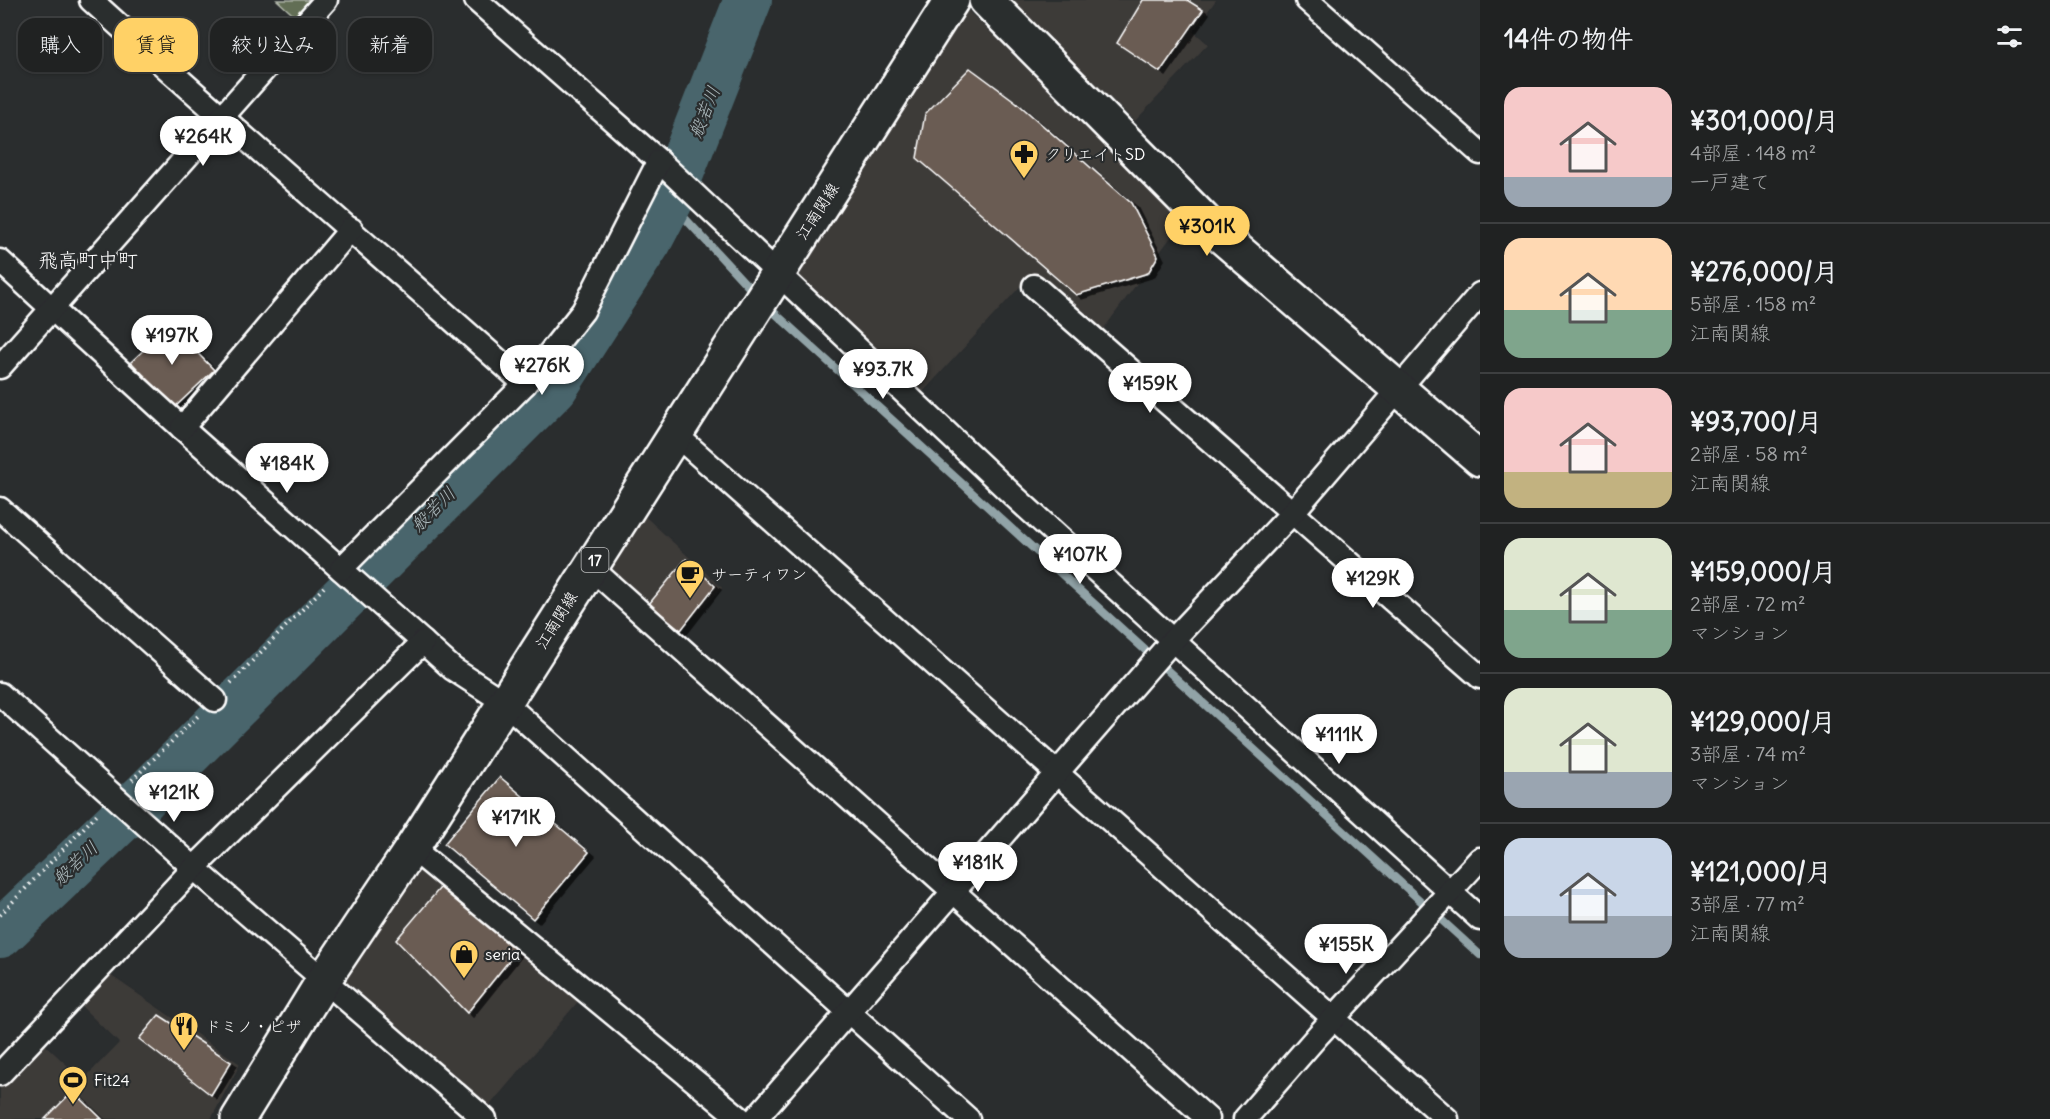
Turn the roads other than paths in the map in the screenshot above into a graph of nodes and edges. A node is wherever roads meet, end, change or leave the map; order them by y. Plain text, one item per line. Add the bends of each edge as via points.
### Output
1 (91, 0) edge
2 (326, 0) edge
3 (476, 0) edge
4 (952, 0) edge
5 (986, 0) edge
6 (1306, 0) edge
7 (220, 117) junction
8 (1480, 153) edge
9 (659, 161) junction
10 (351, 229) junction
11 (0, 261) edge
12 (778, 272) junction
13 (1034, 286) dead end
14 (1480, 294) edge
15 (51, 308) junction
16 (0, 368) edge
17 (525, 384) junction
18 (1400, 388) junction
19 (182, 428) junction
20 (675, 434) junction
21 (1480, 459) edge
22 (0, 509) edge
23 (1293, 512) junction
24 (590, 567) junction
25 (341, 569) junction
26 (1172, 641) junction
27 (423, 642) junction
28 (1480, 677) edge
29 (0, 694) edge
30 (214, 700) dead end
31 (504, 702) junction
32 (1056, 774) junction
33 (412, 848) junction
34 (1480, 859) edge
35 (194, 868) junction
36 (952, 893) junction
37 (1450, 893) junction
38 (1480, 918) edge
39 (323, 981) junction
40 (848, 1012) junction
41 (1334, 1018) junction
42 (0, 1074) edge
43 (1445, 1118) edge
44 (237, 1119) edge
45 (485, 1119) edge
46 (741, 1119) edge
47 (755, 1119) edge
48 (968, 1119) edge
49 (1208, 1119) edge
50 (1245, 1119) edge

1 - 7 street
2 - 7 street
3 - 9 street
4 - 12 main road, 江南関線 / 17
5 - 18 main road via 1214,230
6 - 8 street
7 - 10 street
7 - 15 street
9 - 12 street
9 - 17 street via 583,311
10 - 17 street
10 - 19 street
11 - 15 street
12 - 20 main road, 江南関線 / 17
12 - 26 street
13 - 23 street
14 - 18 street
15 - 16 street
15 - 19 street
17 - 25 street
18 - 21 main road
18 - 23 street
19 - 25 street
20 - 24 main road, 江南関線 / 17
20 - 32 street
22 - 30 street
23 - 26 street
23 - 28 street
24 - 31 main road, 江南関線 / 17
24 - 36 street
25 - 27 street
26 - 32 street
26 - 37 street
27 - 31 street via 453,669
27 - 35 street
29 - 35 street
31 - 33 main road, 江南関線 / 17
31 - 40 street
32 - 36 street
32 - 41 street
33 - 39 main road, 江南関線 / 17
33 - 46 street
34 - 37 street
35 - 39 street
35 - 42 street
36 - 40 street
36 - 49 street
37 - 38 street
37 - 41 street
39 - 44 main road, 江南関線 / 17
39 - 45 street
40 - 47 street
40 - 48 street
41 - 43 street
41 - 50 street

